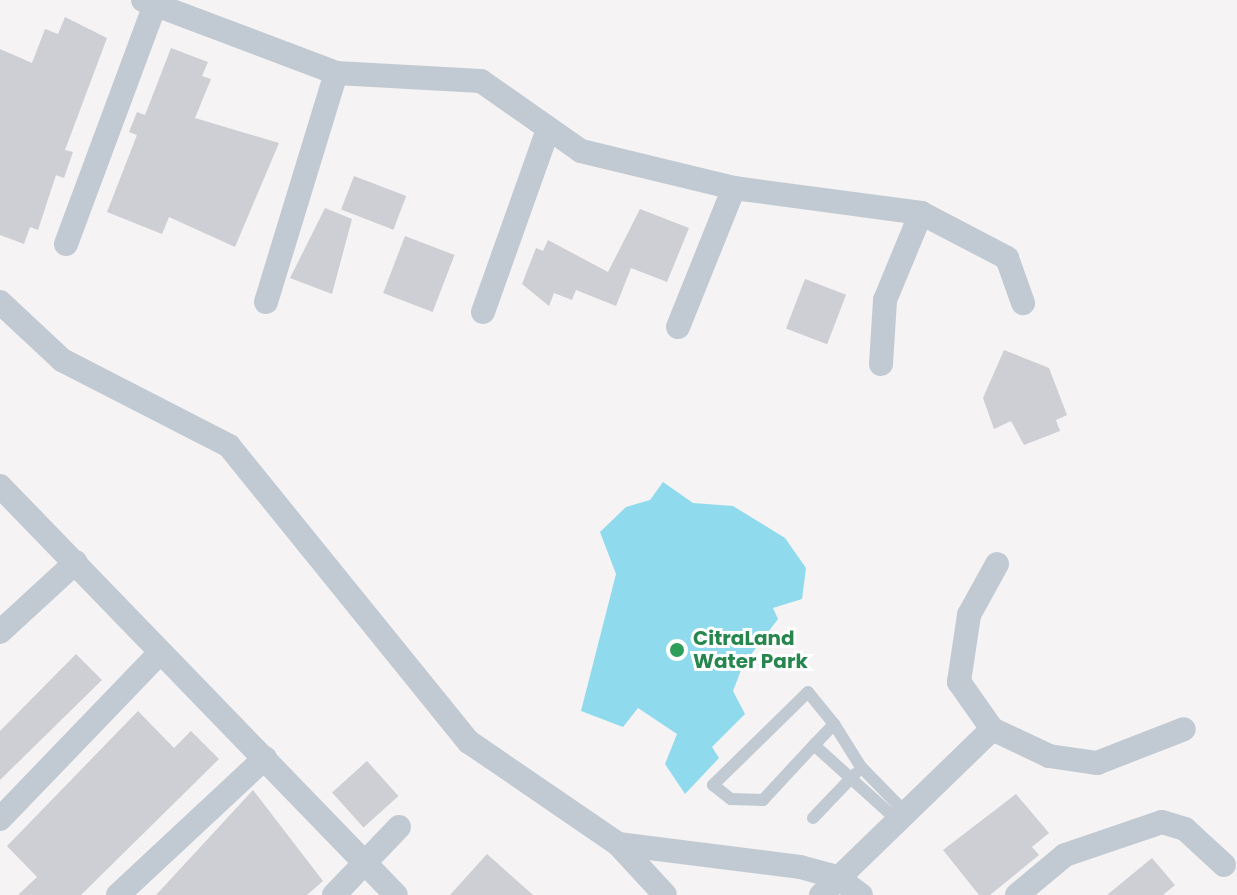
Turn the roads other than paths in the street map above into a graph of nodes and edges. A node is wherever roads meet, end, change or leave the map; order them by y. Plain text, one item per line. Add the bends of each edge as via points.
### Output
1 (149, 2) edge
2 (336, 73) junction
3 (547, 132) junction
4 (734, 188) junction
5 (921, 213) junction
6 (66, 244) dead end
7 (0, 302) edge
8 (266, 302) dead end
9 (1023, 303) dead end
10 (483, 312) dead end
11 (678, 327) dead end
12 (881, 364) dead end
13 (0, 486) edge
14 (76, 562) junction
15 (997, 564) dead end
16 (0, 632) edge
17 (160, 653) junction
18 (834, 724) junction
19 (992, 729) junction
20 (1184, 729) dead end
21 (814, 745) junction
22 (265, 758) junction
23 (861, 767) junction
24 (851, 778) junction
25 (901, 816) junction
26 (813, 818) dead end
27 (0, 819) edge
28 (399, 827) dead end
29 (618, 844) junction
30 (366, 864) junction
31 (1224, 865) dead end
32 (837, 877) junction
33 (118, 895) edge
34 (334, 895) edge
35 (396, 895) edge
36 (665, 895) edge
37 (821, 895) edge
38 (861, 895) edge
39 (1017, 895) edge

1 - 2 street
1 - 6 street
2 - 3 street via 481,81
2 - 8 street
3 - 4 street via 581,151
3 - 10 street
4 - 5 street
4 - 11 street
5 - 9 street via 1007,258
5 - 12 street via 885,300
7 - 29 street via 62,360 229,446 469,742
13 - 14 street
14 - 16 street
14 - 17 street
15 - 19 street via 969,615 959,682
17 - 22 street
17 - 27 street
18 - 21 lane
18 - 21 lane via 808,692 713,785 731,799 763,800
18 - 23 lane
19 - 20 street via 1049,756 1097,763
19 - 25 street
21 - 24 lane
22 - 30 street
22 - 33 street
23 - 24 lane
23 - 25 lane
24 - 25 lane
24 - 26 lane
25 - 32 street
28 - 30 street
29 - 32 street
29 - 36 street
30 - 34 street
30 - 35 street
31 - 39 street via 1185,829 1162,822 1065,855
32 - 37 street
32 - 38 street

